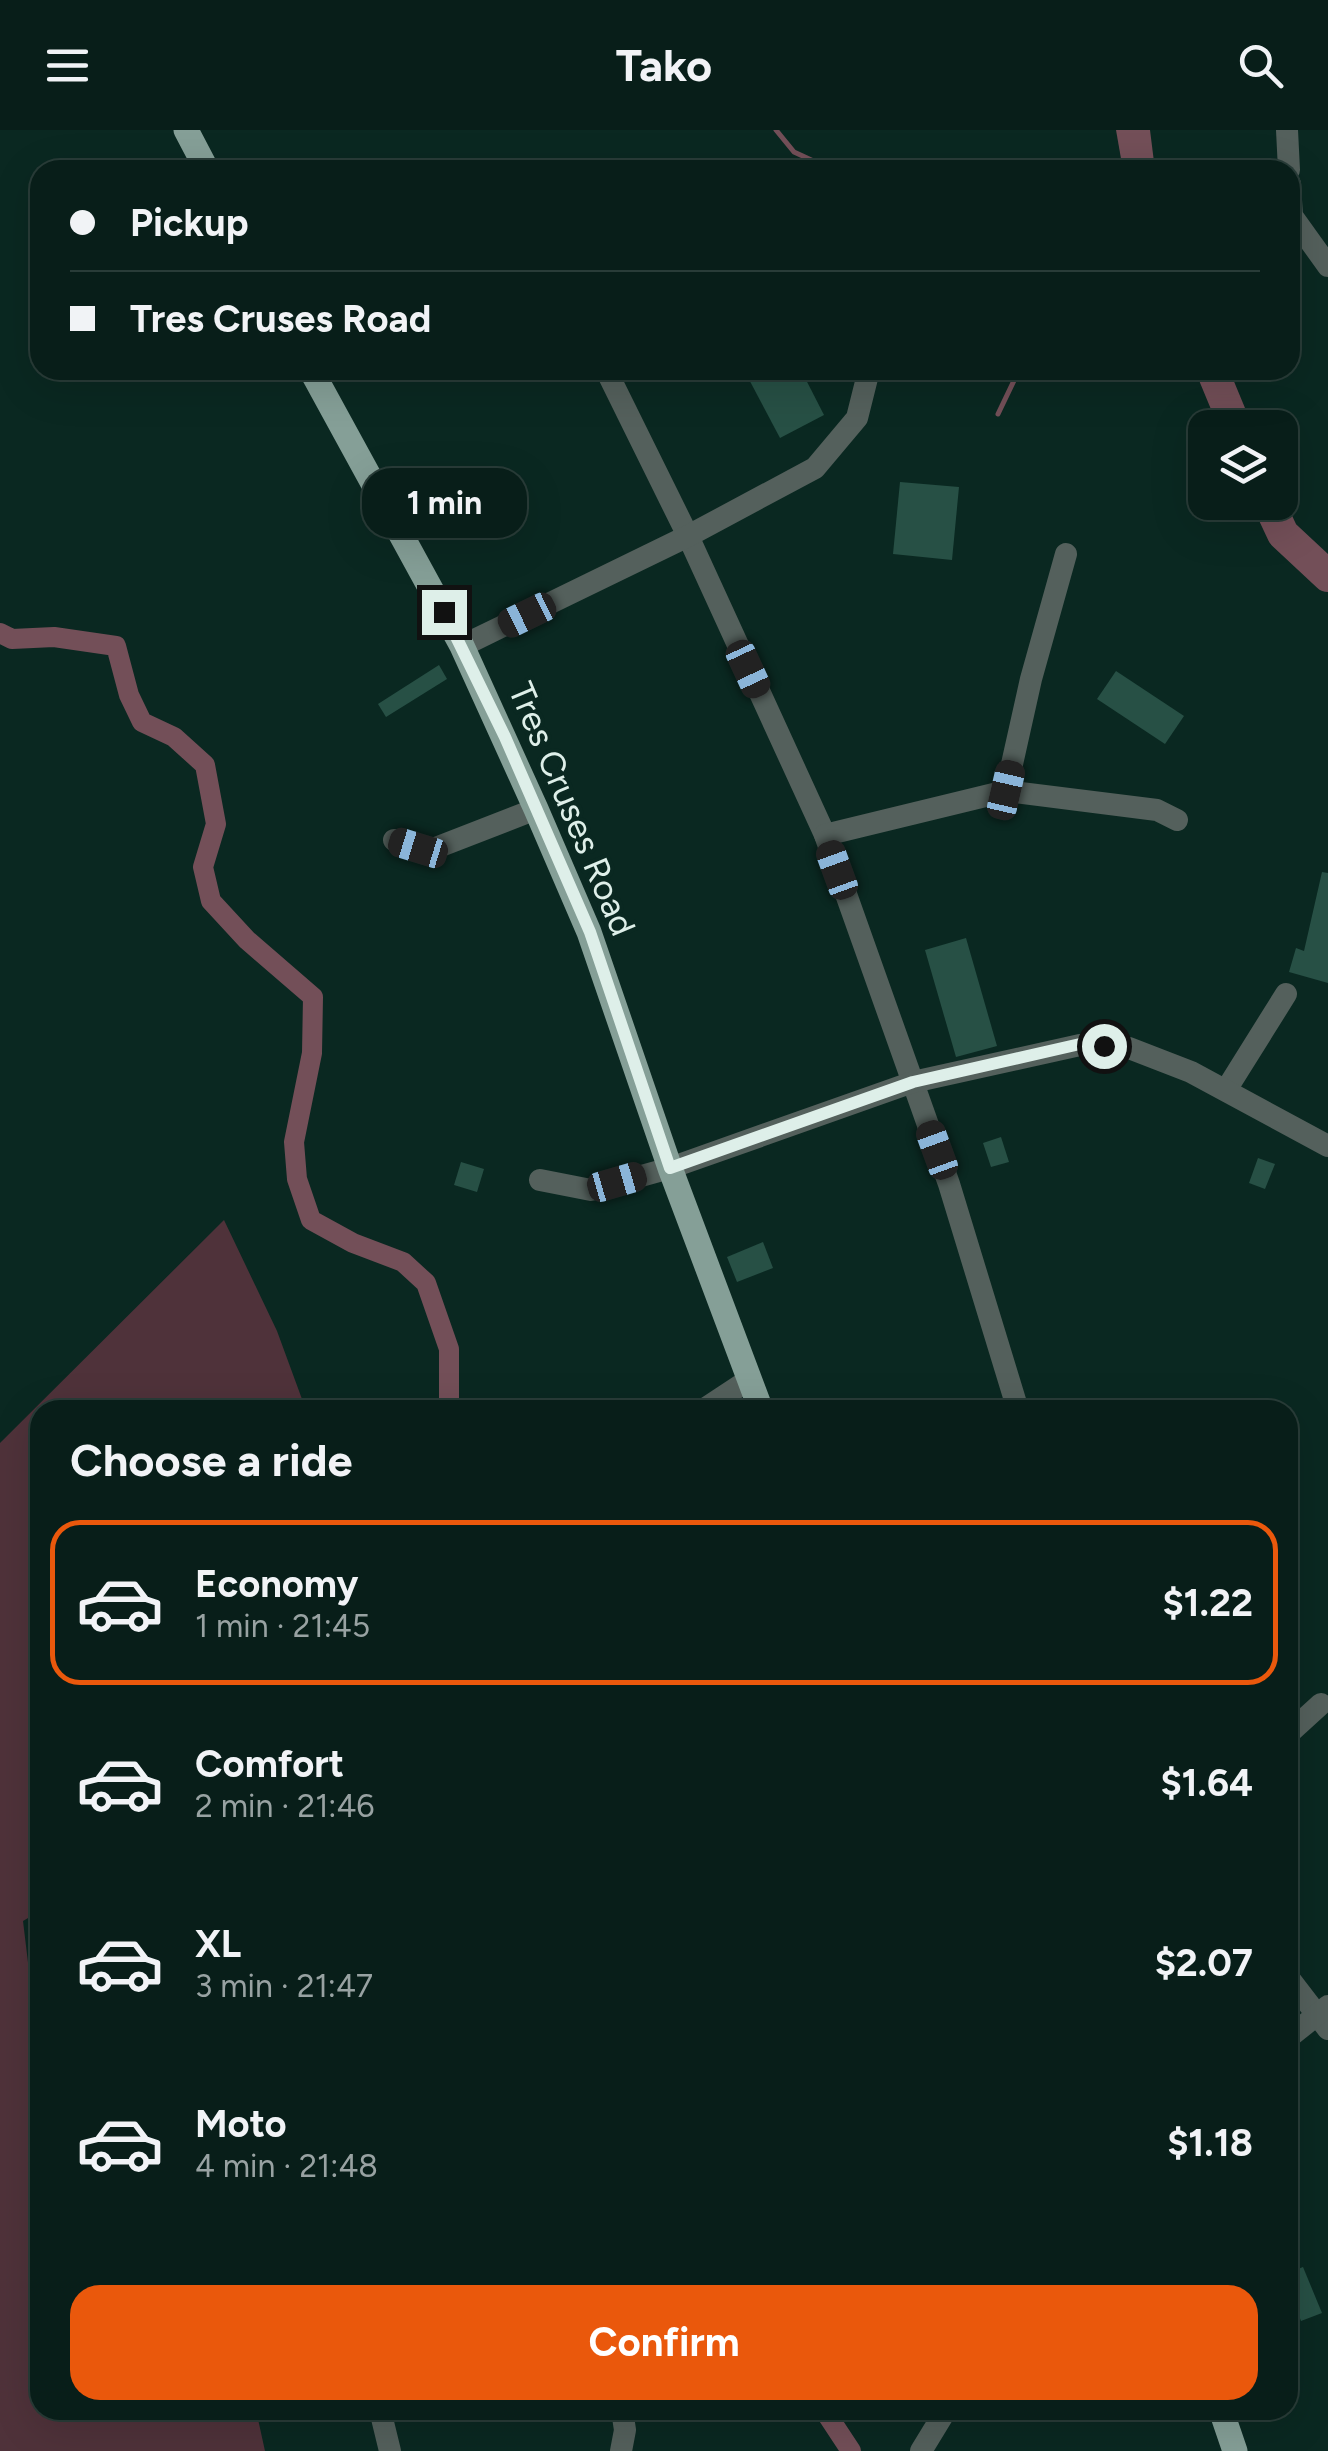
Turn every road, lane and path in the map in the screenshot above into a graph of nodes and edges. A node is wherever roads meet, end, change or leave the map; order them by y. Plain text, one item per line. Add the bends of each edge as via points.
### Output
1 (186, 130) edge
2 (1287, 130) edge
3 (202, 160) edge
4 (1288, 160) edge
5 (1300, 227) edge
6 (1328, 266) edge
7 (316, 380) edge
8 (611, 380) edge
9 (866, 380) edge
10 (688, 536) junction
11 (1066, 554) dead end
12 (462, 646) junction
13 (1006, 790) junction
14 (536, 809) junction
15 (1176, 820) dead end
16 (824, 835) junction
17 (394, 840) dead end
18 (1286, 994) dead end
19 (913, 1082) junction
20 (1226, 1090) junction
21 (1328, 1146) edge
22 (670, 1168) junction
23 (540, 1180) dead end
24 (750, 1379) junction
25 (718, 1400) edge
26 (757, 1400) edge
27 (1015, 1400) edge
28 (1321, 1704) dead end
29 (1298, 1725) edge
30 (1298, 1988) edge
31 (1325, 2016) edge
32 (1298, 2032) edge
33 (382, 2420) edge
34 (624, 2420) edge
35 (940, 2420) edge
36 (1225, 2420) edge
37 (390, 2451) edge
38 (621, 2451) edge
39 (921, 2451) edge
40 (1236, 2451) edge

1 - 3 main road
2 - 4 street
5 - 6 street
7 - 12 main road, Tres Cruses Road
8 - 10 street
9 - 10 street via 857,418 815,468
10 - 12 street
10 - 16 street
11 - 13 street
12 - 14 main road, Tres Cruses Road
13 - 15 street via 1156,810
13 - 16 street
14 - 17 street via 433,849
14 - 22 main road, Tres Cruses Road via 590,932
16 - 19 street
18 - 20 street
19 - 20 street via 1080,1044 1129,1048
19 - 22 street
19 - 27 street
20 - 21 street
22 - 23 street via 591,1190
22 - 24 main road, Tres Cruses Road
24 - 25 street
24 - 26 main road, Tres Cruses Road
28 - 29 street
30 - 31 street
31 - 32 street
33 - 37 street
34 - 38 street
35 - 39 street
36 - 40 main road

